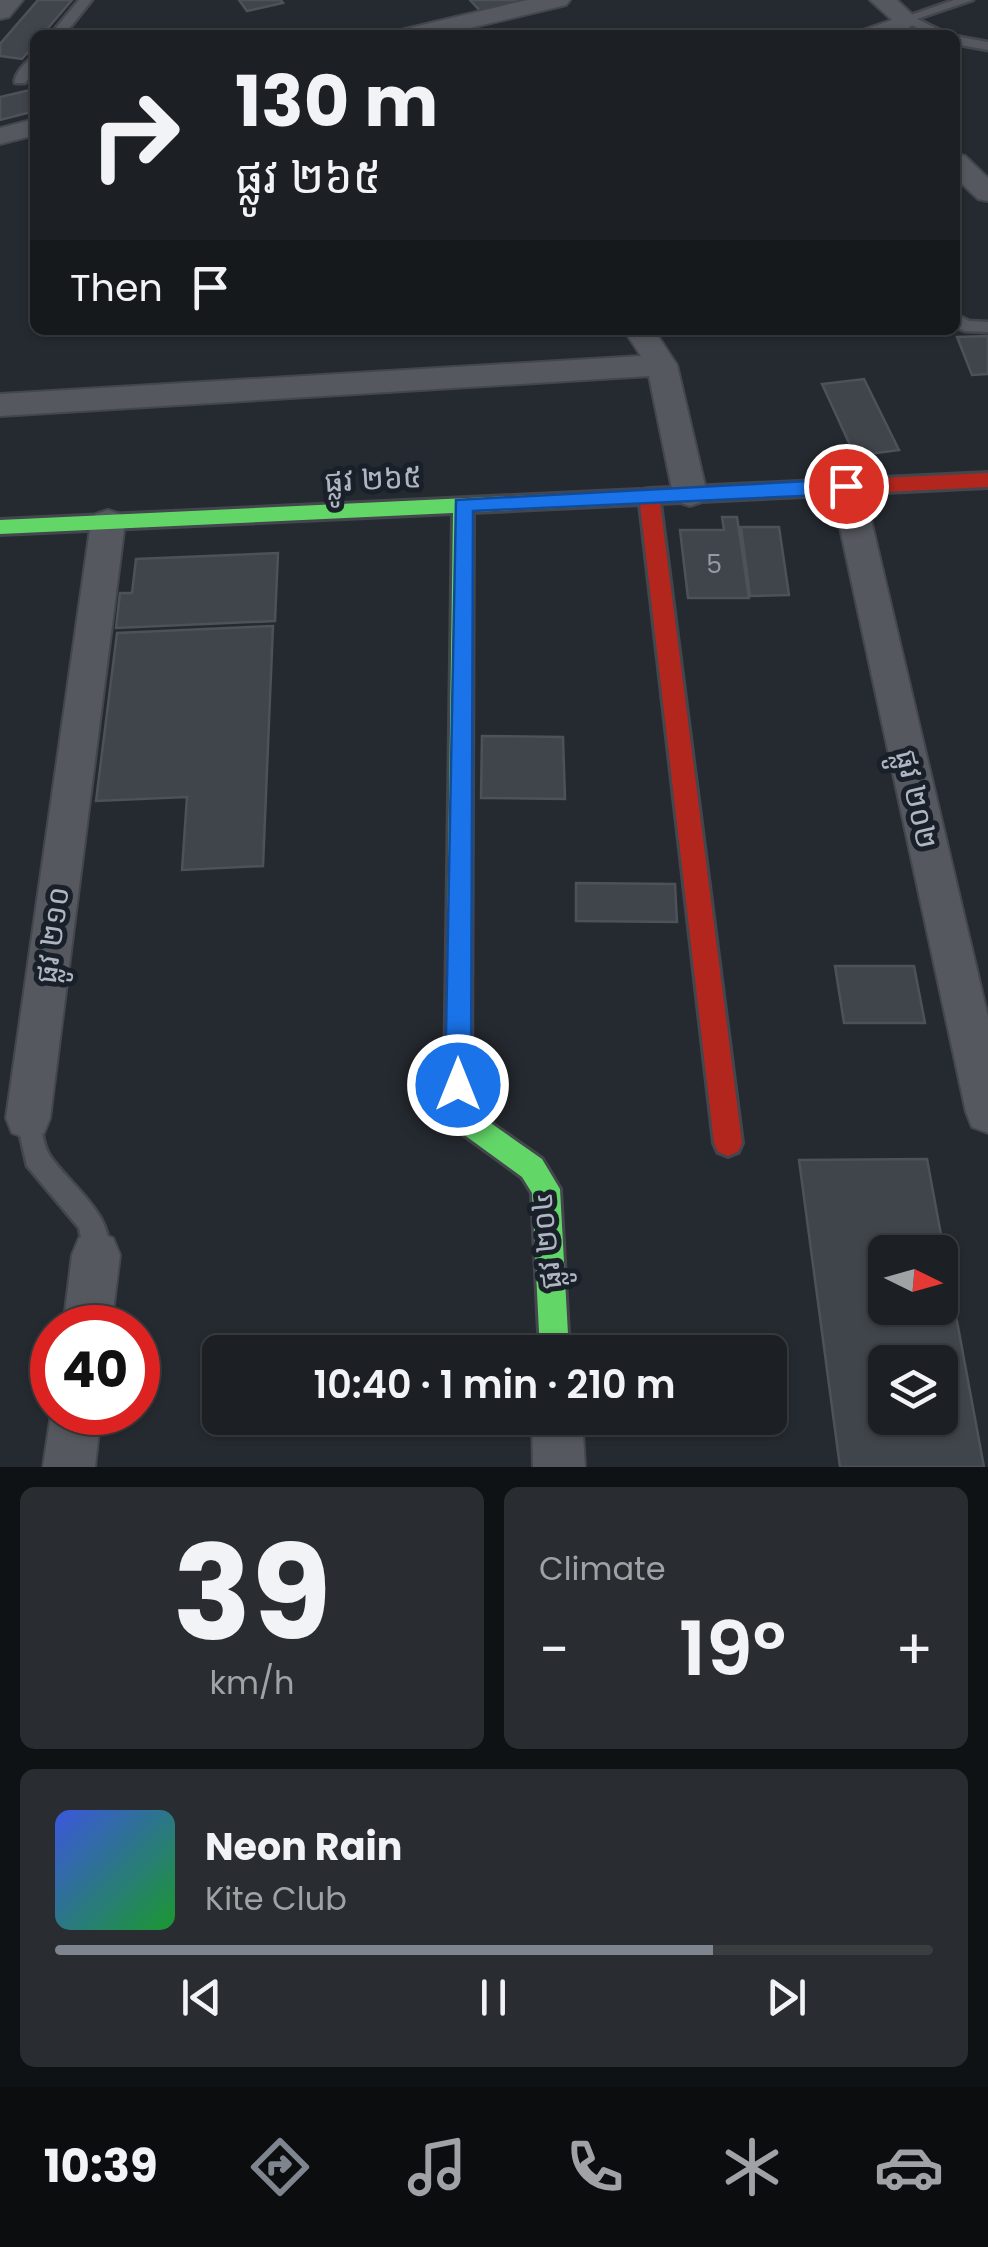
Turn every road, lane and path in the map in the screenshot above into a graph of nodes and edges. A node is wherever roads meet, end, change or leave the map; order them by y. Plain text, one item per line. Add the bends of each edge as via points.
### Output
1 (11, 0) edge
2 (86, 0) edge
3 (558, 0) edge
4 (882, 0) edge
5 (966, 0) edge
6 (0, 12) edge
7 (905, 19) junction
8 (61, 30) edge
9 (431, 30) edge
10 (886, 30) edge
11 (931, 30) edge
12 (960, 41) edge
13 (988, 46) edge
14 (30, 67) edge
15 (20, 80) dead end
16 (30, 129) edge
17 (0, 136) edge
18 (960, 167) edge
19 (988, 193) edge
20 (960, 323) edge
21 (988, 327) edge
22 (642, 335) edge
23 (662, 365) junction
24 (0, 405) edge
25 (988, 480) edge
26 (846, 486) junction
27 (690, 494) junction
28 (649, 496) junction
29 (463, 505) junction
30 (108, 522) junction
31 (0, 527) edge
32 (988, 1112) edge
33 (28, 1118) joint
34 (728, 1143) dead end
35 (96, 1255) joint
36 (90, 1305) edge
37 (553, 1335) edge
38 (73, 1435) edge
39 (558, 1435) edge
40 (69, 1467) edge
41 (559, 1467) edge

1 - 6 street
2 - 8 lane
3 - 9 street
4 - 7 street
5 - 7 lane
7 - 10 street
7 - 11 lane
12 - 13 lane
14 - 15 lane
16 - 17 street
18 - 19 street
20 - 21 lane
22 - 23 street
23 - 24 street
23 - 27 street
25 - 26 street, ផ្លូវ ២៦៥
26 - 27 street, ផ្លូវ ២៦៥
26 - 32 street, ផ្លូវ ២០២
27 - 28 street, ផ្លូវ ២៦៥
28 - 29 street, ផ្លូវ ២៦៥
28 - 34 street
29 - 30 street, ផ្លូវ ២៦៥
29 - 37 street, ផ្លូវ ២០៤ via 458,1085 472,1124 532,1168 546,1189
30 - 31 street, ផ្លូវ ២៦៥
30 - 33 street, ផ្លូវ ២១០
33 - 35 lane, ផ្លូវ ២១០ via 36,1158 91,1222
35 - 36 street, ផ្លូវ ២១០
38 - 40 street
39 - 41 street

